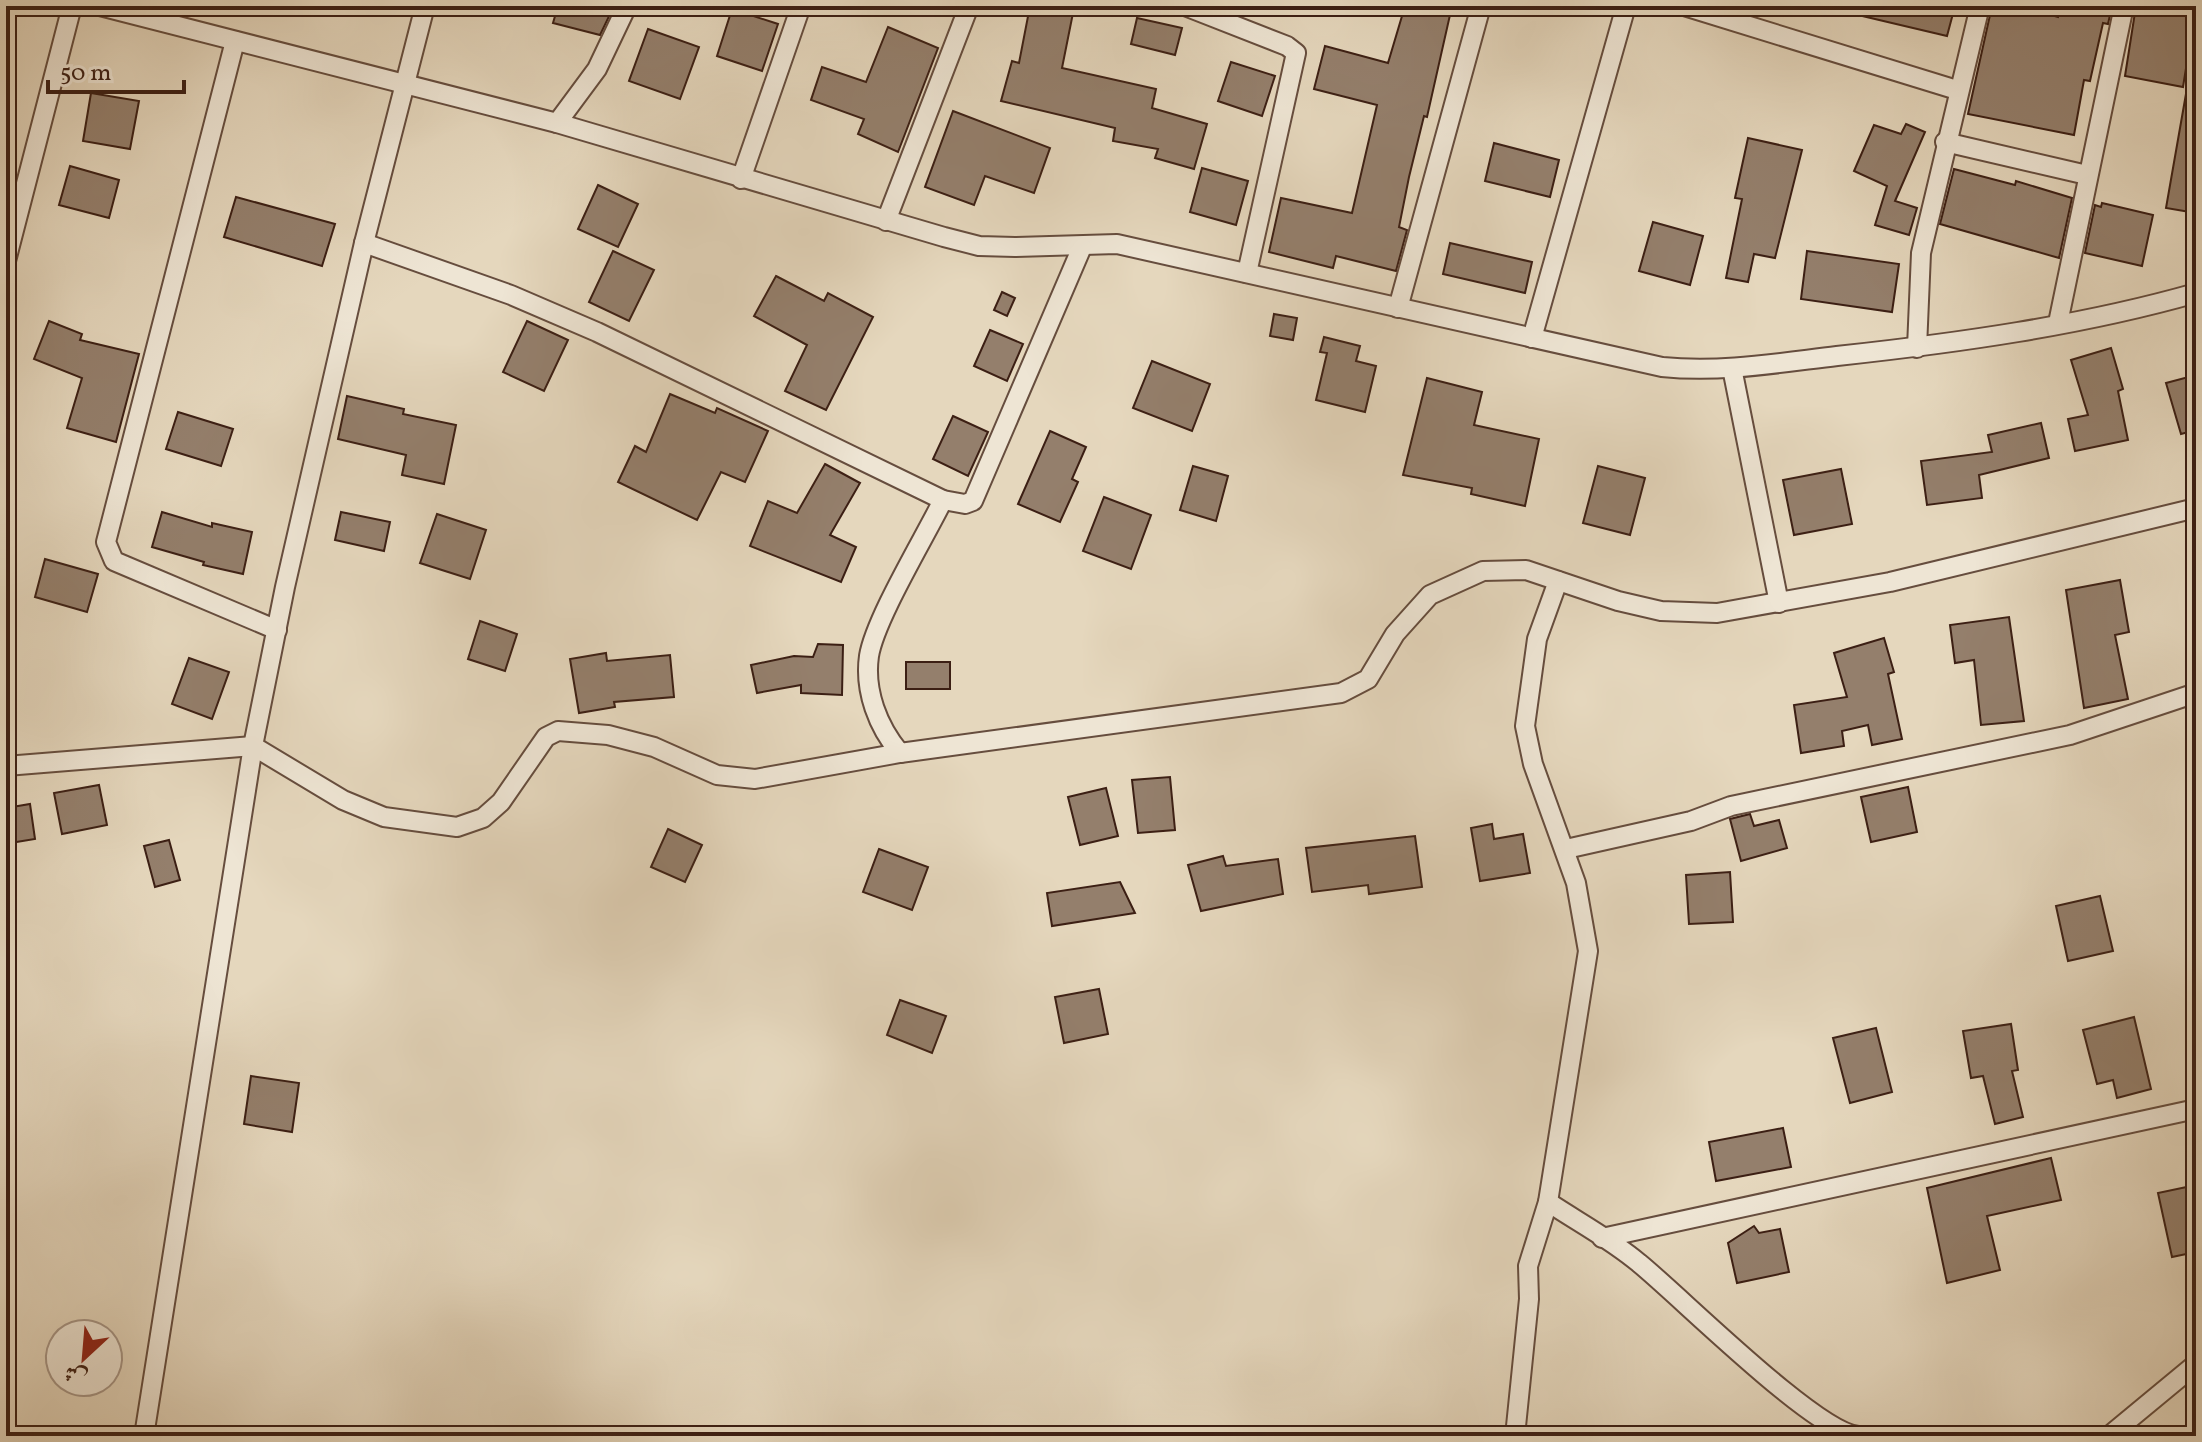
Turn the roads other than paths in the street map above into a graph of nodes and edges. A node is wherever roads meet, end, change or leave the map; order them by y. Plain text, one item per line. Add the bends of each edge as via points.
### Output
1 (72, 6) edge
2 (100, 6) edge
3 (425, 6) edge
4 (627, 6) edge
5 (801, 6) edge
6 (969, 6) edge
7 (1185, 6) edge
8 (1481, 6) edge
9 (1626, 6) edge
10 (1684, 6) edge
11 (1980, 6) edge
12 (2124, 6) edge
13 (235, 41) junction
14 (406, 84) junction
15 (1957, 90) junction
16 (557, 123) junction
17 (1945, 142) junction
18 (2087, 175) junction
19 (741, 179) junction
20 (886, 221) junction
21 (364, 243) junction
22 (1082, 247) junction
23 (6, 261) edge
24 (1247, 273) junction
25 (2196, 293) edge
26 (1398, 308) junction
27 (2058, 323) junction
28 (1532, 338) junction
29 (1917, 348) junction
30 (1732, 368) junction
31 (943, 500) junction
32 (2196, 508) edge
33 (1558, 581) junction
34 (1779, 603) junction
35 (277, 630) junction
36 (2196, 693) edge
37 (253, 746) junction
38 (900, 753) junction
39 (6, 766) edge
40 (1566, 849) junction
41 (2196, 1109) edge
42 (1548, 1202) junction
43 (1602, 1238) junction
44 (2196, 1364) edge
45 (144, 1436) edge
46 (1515, 1436) edge
47 (1858, 1436) edge
48 (2109, 1436) edge

1 - 23 street
2 - 13 street
3 - 14 street
4 - 16 street via 597,69
5 - 19 street
6 - 20 street
7 - 24 street via 1296,53
8 - 26 street
9 - 28 street
10 - 15 street
11 - 15 street
12 - 18 street
13 - 14 street
13 - 35 street via 106,542 114,561
14 - 16 street
14 - 21 street
15 - 17 street
16 - 19 street
17 - 18 street
17 - 29 street via 1921,253
18 - 27 street
19 - 20 street
20 - 22 street via 979,246
21 - 31 street via 597,332
21 - 35 street
22 - 24 street via 1117,244
22 - 31 street via 973,501
24 - 26 street
25 - 27 street
26 - 28 street
27 - 29 street
28 - 30 street via 1662,367
29 - 30 street
30 - 34 street
31 - 38 street via 869,655 869,690 884,735
32 - 34 street via 1890,582
33 - 34 street via 1661,611 1717,613
33 - 38 street via 1526,570 1483,571 1430,595 1395,634 1368,679 1341,693
33 - 40 street via 1537,639 1525,726 1533,764
35 - 37 street
36 - 40 street via 2070,735 1731,806 1691,821
37 - 38 street via 343,800 384,817 457,827 483,818 501,802 546,737 558,731 608,735 654,747 717,775 755,779
37 - 39 street
37 - 45 street
40 - 42 street via 1588,951
41 - 43 street
42 - 43 street
42 - 46 street via 1528,1266
43 - 47 street via 1637,1261 1808,1411 1842,1434
44 - 48 street

